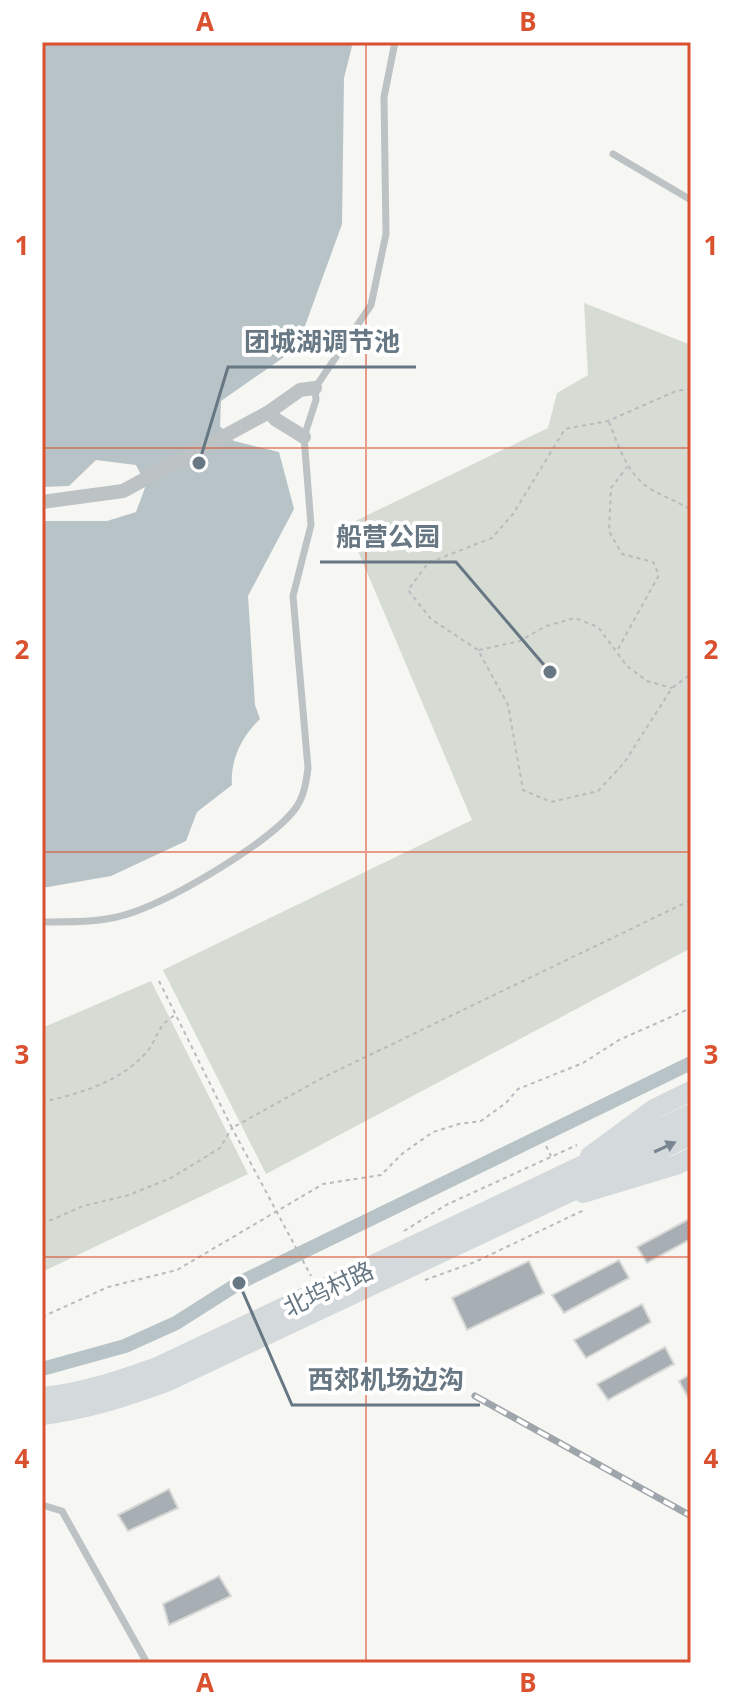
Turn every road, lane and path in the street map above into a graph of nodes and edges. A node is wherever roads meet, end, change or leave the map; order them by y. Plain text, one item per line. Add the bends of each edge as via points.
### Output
1 (395, 42) edge
2 (613, 154) dead end
3 (691, 200) edge
4 (315, 388) junction
5 (691, 389) edge
6 (269, 412) junction
7 (608, 421) junction
8 (304, 437) junction
9 (627, 467) junction
10 (42, 502) edge
11 (691, 510) edge
12 (478, 650) junction
13 (617, 650) junction
14 (691, 674) edge
15 (672, 688) junction
16 (691, 900) edge
17 (42, 922) edge
18 (159, 981) dead end
19 (691, 1008) edge
20 (176, 1014) junction
21 (691, 1091) edge
22 (42, 1102) edge
23 (691, 1115) edge
24 (232, 1128) junction
25 (691, 1134) edge
26 (577, 1145) dead end
27 (546, 1146) dead end
28 (551, 1157) junction
29 (691, 1158) edge
30 (558, 1170) junction
31 (544, 1204) junction
32 (277, 1212) junction
33 (42, 1224) edge
34 (397, 1235) dead end
35 (319, 1277) dead end
36 (42, 1317) edge
37 (42, 1398) edge
38 (42, 1414) edge
39 (42, 1505) edge
40 (147, 1663) edge

1 - 4 lane via 384,97 386,234 371,305
2 - 3 lane
4 - 6 street via 300,390
4 - 8 lane
5 - 7 path
6 - 8 street
6 - 10 street via 123,491
7 - 9 path
7 - 12 path via 565,429 513,514 492,538 428,563 408,590 431,619
8 - 17 lane via 311,525 293,596 308,768 300,801 273,832 237,857 134,913 90,922
9 - 11 path via 650,489
9 - 13 path via 611,488 609,531 622,554 653,562 659,575
12 - 13 path via 520,641 575,618 598,627
12 - 15 path via 508,705 523,790 551,802 598,791 624,763
13 - 15 path via 647,681
14 - 15 path
16 - 24 path via 338,1070
18 - 20 path
19 - 32 path via 619,1040 583,1063 518,1089 481,1121 433,1132 381,1175 323,1184
20 - 22 path via 162,1023 146,1054 105,1084
20 - 24 path
21 - 30 street, 北坞村路
23 - 30 main road, 北坞村路
24 - 32 path
24 - 33 path via 220,1148 171,1178
31 -> 25 main road, 北坞村路
26 - 28 path
27 - 28 path
28 - 30 path
28 - 34 path via 446,1205
29 - 31 street, 北坞村路
30 - 37 main road, 北坞村路 via 160,1367 116,1383
31 - 38 main road, 北坞村路 via 166,1381 123,1397
32 - 35 path via 313,1280
32 - 36 path via 177,1270 108,1287
39 - 40 lane via 62,1511

